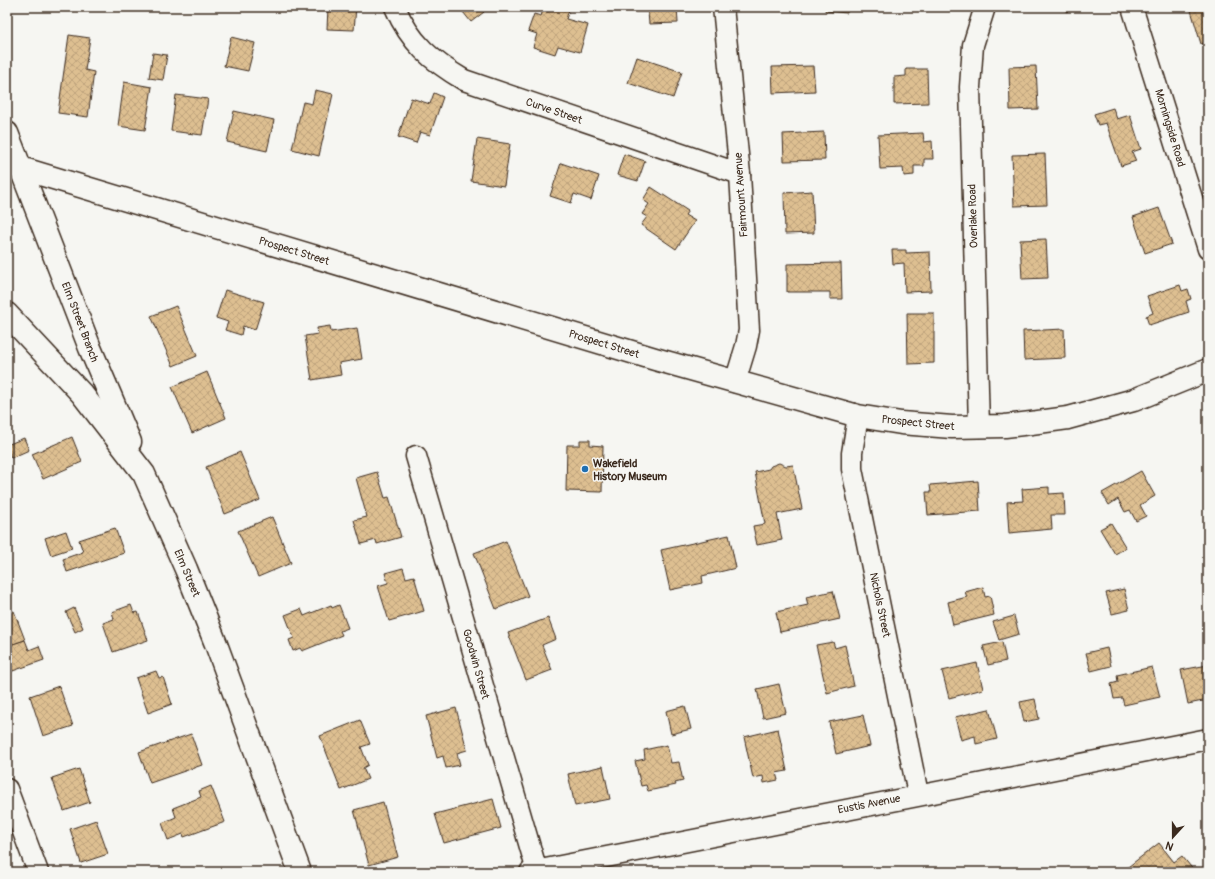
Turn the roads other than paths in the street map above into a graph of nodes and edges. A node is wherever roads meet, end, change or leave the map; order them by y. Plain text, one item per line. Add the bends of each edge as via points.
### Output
1 (395, 7) edge
2 (723, 7) edge
3 (985, 7) edge
4 (1132, 7) edge
5 (7, 133) edge
6 (13, 166) edge
7 (740, 174) junction
8 (1208, 249) edge
9 (7, 314) edge
10 (1208, 370) edge
11 (735, 382) junction
12 (858, 416) junction
13 (979, 427) junction
14 (416, 456) dead end
15 (144, 474) junction
16 (1208, 739) edge
17 (7, 789) edge
18 (918, 794) junction
19 (533, 871) edge
20 (38, 872) edge
21 (300, 872) edge

1 - 7 street, Curve Street via 407,32 419,47 464,80
2 - 7 street, Fairmount Avenue
3 - 13 street, Overlake Road via 973,45 970,87
4 - 8 street, Morningside Road
5 - 6 main road, Elm Street Branch
6 - 11 main road, Prospect Street via 484,309
6 - 15 main road, Elm Street Branch via 60,267 90,348
7 - 11 street, Fairmount Avenue via 749,330
9 - 15 main road, Elm Street via 82,394
10 - 13 main road, Prospect Street via 1141,398 1068,418
11 - 12 main road, Prospect Street
12 - 13 main road, Prospect Street via 925,425
12 - 18 street, Nichols Street via 851,458 852,469
14 - 19 street, Goodwin Street
15 - 21 main road, Elm Street via 216,644
16 - 18 street, Eustis Avenue
17 - 20 street
18 - 19 street, Eustis Avenue

